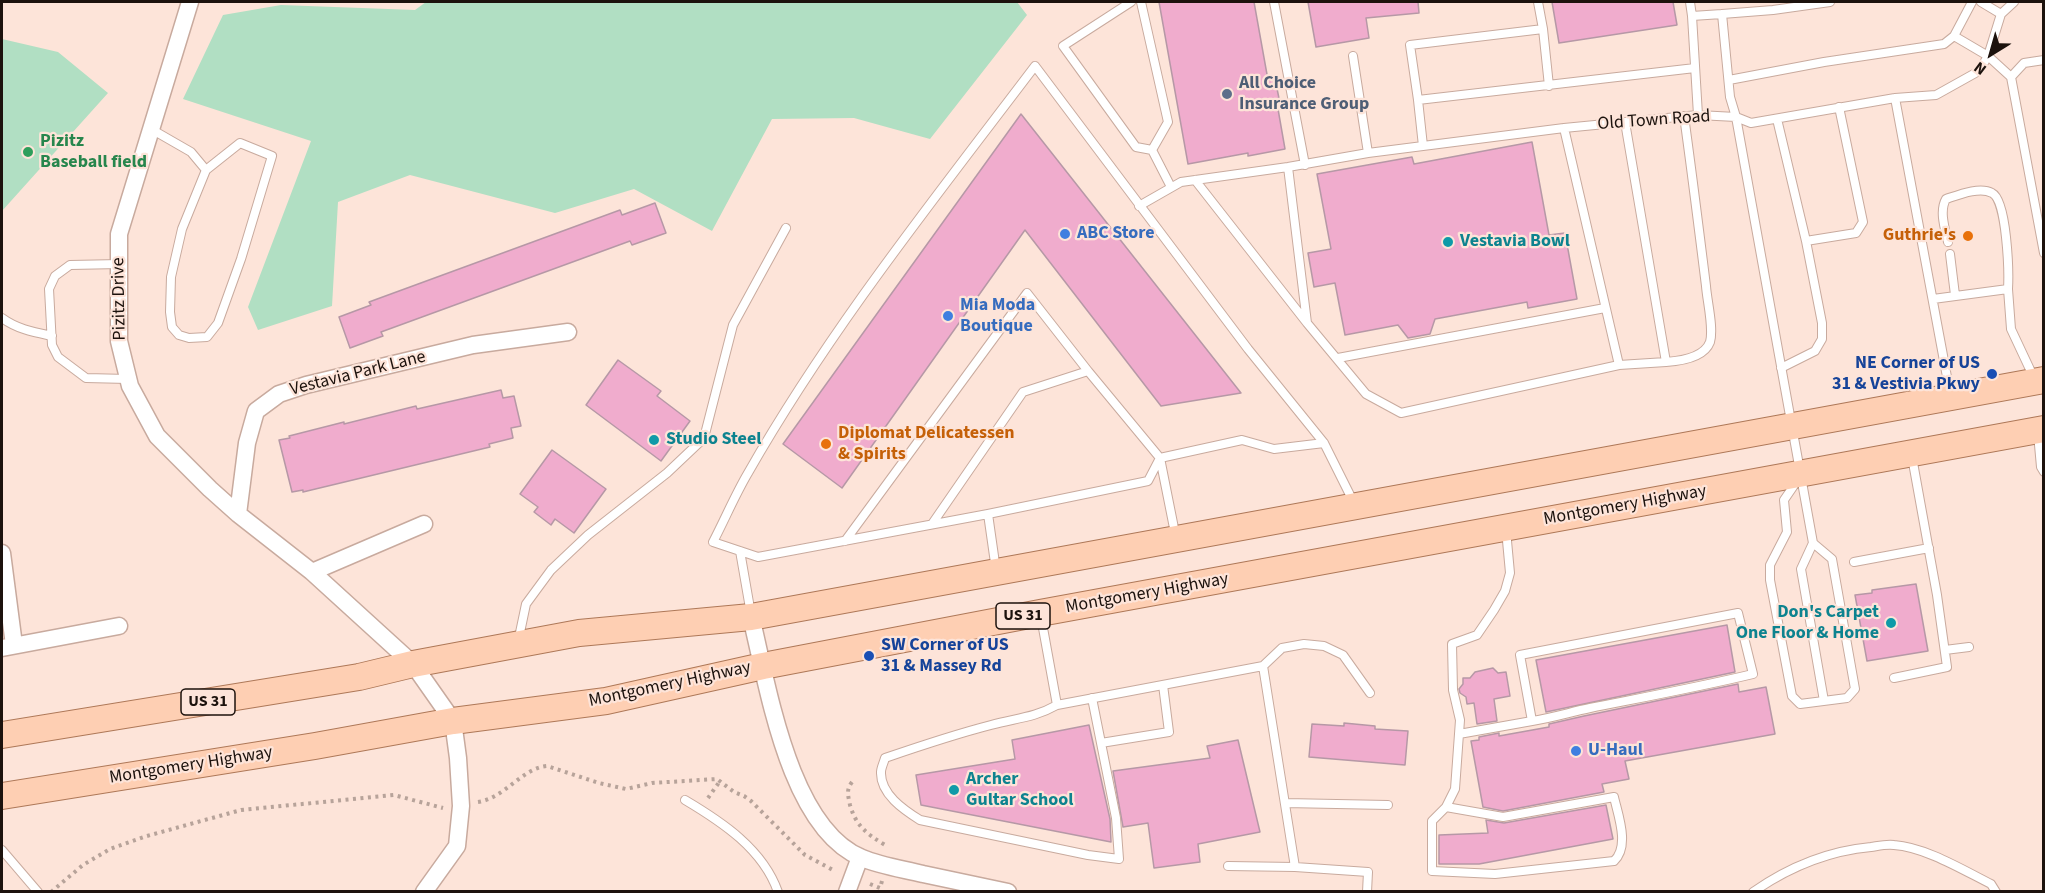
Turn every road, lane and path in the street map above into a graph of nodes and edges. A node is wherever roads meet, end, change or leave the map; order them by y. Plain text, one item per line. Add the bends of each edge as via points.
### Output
1 (190, 2) edge
2 (1131, 2) edge
3 (1142, 2) edge
4 (1274, 2) edge
5 (1538, 2) edge
6 (1690, 2) edge
7 (1830, 2) edge
8 (1972, 2) edge
9 (1981, 2) edge
10 (2014, 2) edge
11 (1722, 14) junction
12 (2001, 14) junction
13 (1692, 16) junction
14 (1543, 29) junction
15 (1954, 36) junction
16 (1353, 56) dead end
17 (1988, 56) junction
18 (2043, 60) edge
19 (1695, 68) junction
20 (2011, 77) junction
21 (1729, 80) junction
22 (1549, 86) junction
23 (1895, 98) junction
24 (1418, 100) junction
25 (1839, 107) junction
26 (1698, 115) junction
27 (1684, 116) junction
28 (1736, 117) junction
29 (1777, 119) junction
30 (1625, 122) junction
31 (1564, 128) junction
32 (151, 129) junction
33 (1423, 146) junction
34 (1152, 150) junction
35 (1368, 153) junction
36 (1305, 165) junction
37 (1288, 168) junction
38 (206, 170) junction
39 (1195, 180) junction
40 (1171, 188) junction
41 (1139, 206) junction
42 (786, 228) dead end
43 (1806, 241) junction
44 (1948, 242) dead end
45 (1950, 254) dead end
46 (2043, 254) edge
47 (120, 264) junction
48 (2008, 289) junction
49 (1955, 296) junction
50 (1933, 299) junction
51 (1605, 308) junction
52 (2, 318) edge
53 (1307, 323) junction
54 (568, 332) dead end
55 (52, 336) junction
56 (1338, 358) junction
57 (1666, 362) junction
58 (1619, 365) junction
59 (1781, 368) junction
60 (1088, 371) junction
61 (128, 379) junction
62 (2040, 381) edge
63 (1951, 397) junction
64 (1793, 426) junction
65 (2040, 430) edge
66 (1324, 443) junction
67 (1911, 454) junction
68 (1160, 458) junction
69 (2043, 472) edge
70 (1802, 473) junction
71 (1355, 506) junction
72 (238, 514) junction
73 (988, 514) junction
74 (424, 524) dead end
75 (932, 525) junction
76 (1506, 527) junction
77 (1177, 538) junction
78 (845, 541) junction
79 (1813, 543) junction
80 (1929, 548) junction
81 (740, 551) junction
82 (2, 553) edge
83 (1854, 562) dead end
84 (996, 571) junction
85 (312, 572) junction
86 (1040, 613) junction
87 (751, 617) junction
88 (119, 626) dead end
89 (518, 645) junction
90 (8, 647) edge
91 (1969, 647) dead end
92 (1945, 650) junction
93 (413, 664) junction
94 (763, 666) junction
95 (1263, 666) junction
96 (1894, 678) dead end
97 (1163, 685) junction
98 (1370, 693) dead end
99 (1092, 698) junction
100 (1824, 701) junction
101 (1057, 705) junction
102 (453, 721) junction
103 (1532, 721) junction
104 (1459, 734) junction
105 (2, 735) edge
106 (1101, 743) junction
107 (720, 782) dead end
108 (852, 782) dead end
109 (599, 783) dead end
110 (2, 796) edge
111 (685, 800) dead end
112 (474, 803) dead end
113 (1285, 803) junction
114 (1388, 805) dead end
115 (1446, 807) junction
116 (444, 808) dead end
117 (700, 809) junction
118 (888, 847) dead end
119 (2, 850) edge
120 (860, 857) junction
121 (1228, 866) dead end
122 (1295, 867) junction
123 (882, 881) dead end
124 (870, 884) dead end
125 (38, 891) edge
126 (51, 891) edge
127 (424, 891) edge
128 (778, 891) edge
129 (847, 891) edge
130 (1008, 891) edge
131 (1367, 891) edge
132 (1753, 891) edge
133 (1996, 891) edge

1 - 32 street, Pizitz Drive
2 - 34 lane via 1063,46 1136,147
3 - 34 lane via 1168,122
4 - 36 lane
5 - 14 lane
6 - 13 lane
7 - 11 lane
8 - 15 lane
9 - 12 lane
10 - 12 lane
11 - 13 lane
11 - 21 lane
12 - 17 lane, Old Town Road
13 - 19 lane
14 - 22 lane
14 - 24 lane via 1410,45
15 - 17 lane
15 - 21 lane via 1944,44
16 - 35 lane
17 - 20 lane
17 - 23 lane, Old Town Road via 1979,70 1936,95
18 - 20 lane via 2024,63
19 - 22 lane
19 - 26 lane
20 - 46 lane
21 - 28 lane
22 - 24 lane
23 - 25 lane, Old Town Road
23 - 50 lane
24 - 33 lane
25 - 29 lane, Old Town Road
25 - 43 lane via 1863,222 1856,233
26 - 27 lane, Old Town Road
26 - 28 lane, Old Town Road
27 - 30 lane, Old Town Road
27 - 57 lane via 1710,341 1696,356
28 - 29 lane, Old Town Road via 1751,123
28 - 59 lane
29 - 43 lane
30 - 31 lane, Old Town Road
30 - 57 lane
31 - 33 lane, Old Town Road
31 - 51 lane
32 - 38 lane via 191,152
32 - 47 street, Pizitz Drive via 119,234
33 - 35 lane, Old Town Road
34 - 40 lane
35 - 36 lane, Old Town Road
36 - 37 lane, Old Town Road
37 - 39 lane, Old Town Road
37 - 53 lane
38 - 38 lane via 182,229 171,277 172,327 189,338 207,337 218,323 272,156 240,143
39 - 40 lane, Old Town Road
39 - 53 lane
40 - 41 lane, Old Town Road
41 - 66 lane
41 - 81 lane via 1035,66 922,214 818,360 748,473 713,542
42 - 89 lane via 734,325 704,438 550,570 526,604
43 - 59 lane via 1822,339 1815,351
44 - 48 lane via 1942,204 1946,199 1977,191 1990,191 1997,196 2008,254
45 - 49 lane
47 - 55 lane via 70,265 55,276 49,289
47 - 61 street, Pizitz Drive via 119,341
48 - 49 lane
48 - 62 lane via 2011,329
49 - 50 lane
50 - 63 lane
51 - 56 lane
51 - 58 lane
52 - 55 lane via 19,328
53 - 56 lane
54 - 72 street, Vestavia Park Lane via 473,345 279,394 256,411 247,443
55 - 61 lane via 58,357 86,378
56 - 58 lane via 1366,394 1401,413
57 - 58 lane
59 - 64 lane
60 - 68 lane
60 - 75 lane via 1023,392
60 - 78 lane via 1027,293
61 - 72 street, Pizitz Drive via 157,436
62 - 63 main road, US 31
63 - 64 main road, US 31
64 - 70 lane
64 - 71 main road, US 31
65 - 67 main road, Montgomery Highway / US 31
65 - 69 lane
66 - 68 lane via 1274,449 1242,440
66 - 71 lane
67 - 70 main road, Montgomery Highway / US 31
67 - 80 lane
68 - 73 lane via 1148,482
68 - 77 lane
70 - 76 main road, Montgomery Highway / US 31
70 - 79 lane
70 - 100 lane via 1784,500 1787,532 1770,564 1770,580 1792,696 1800,704
71 - 77 main road, US 31
72 - 85 street, Pizitz Drive
73 - 75 lane
73 - 84 lane
74 - 85 street
75 - 78 lane
76 - 86 main road, Montgomery Highway / US 31
76 - 104 lane via 1510,573 1505,591 1476,635 1452,644
77 - 84 main road, US 31
78 - 81 lane via 758,557
79 - 100 lane via 1801,569
79 - 100 lane via 1832,559 1856,689 1847,698
80 - 83 lane
80 - 92 lane
81 - 87 lane
82 - 90 street
84 - 87 main road, US 31
85 - 93 street, Pizitz Drive
86 - 94 main road, Montgomery Highway / US 31
86 - 101 lane
87 - 89 main road, US 31 via 579,633
87 - 94 street
88 - 90 street
89 - 93 main road, US 31
91 - 92 lane
92 - 96 lane via 1947,667
93 - 102 street, Pizitz Drive
93 - 105 main road, US 31 via 359,677
94 - 102 main road, Montgomery Highway / US 31 via 606,701
94 - 120 street via 786,755 811,812 829,835
95 - 97 lane
95 - 98 lane via 1282,648 1324,646 1343,655
95 - 113 lane
97 - 99 lane
97 - 106 lane via 1169,732
99 - 101 lane
99 - 106 lane
101 - 106 lane via 1040,715 992,725 885,758 881,773 886,789 900,807 920,820 1119,859 1116,818
102 - 110 main road, Montgomery Highway / US 31
102 - 127 street via 461,806 457,846
103 - 103 lane via 1753,674 1738,613 1520,655
103 - 104 lane
104 - 115 lane via 1455,789
107 - 117 path
108 - 118 path via 848,795 854,818
109 - 112 path via 547,765 539,766 505,791
111 - 117 lane
113 - 114 lane
113 - 122 lane
115 - 115 lane via 1503,817 1614,797 1622,839 1619,857 1614,861 1495,874 1432,871 1432,821
116 - 126 path via 394,795 241,810 110,849
117 - 128 lane via 722,822 758,856 773,876
119 - 125 lane
120 - 129 street
120 - 130 street
121 - 122 lane
122 - 131 lane via 1368,872
123 - 124 path via 880,888
132 - 133 lane via 1778,874 1818,856 1894,845 1932,855 1991,884

